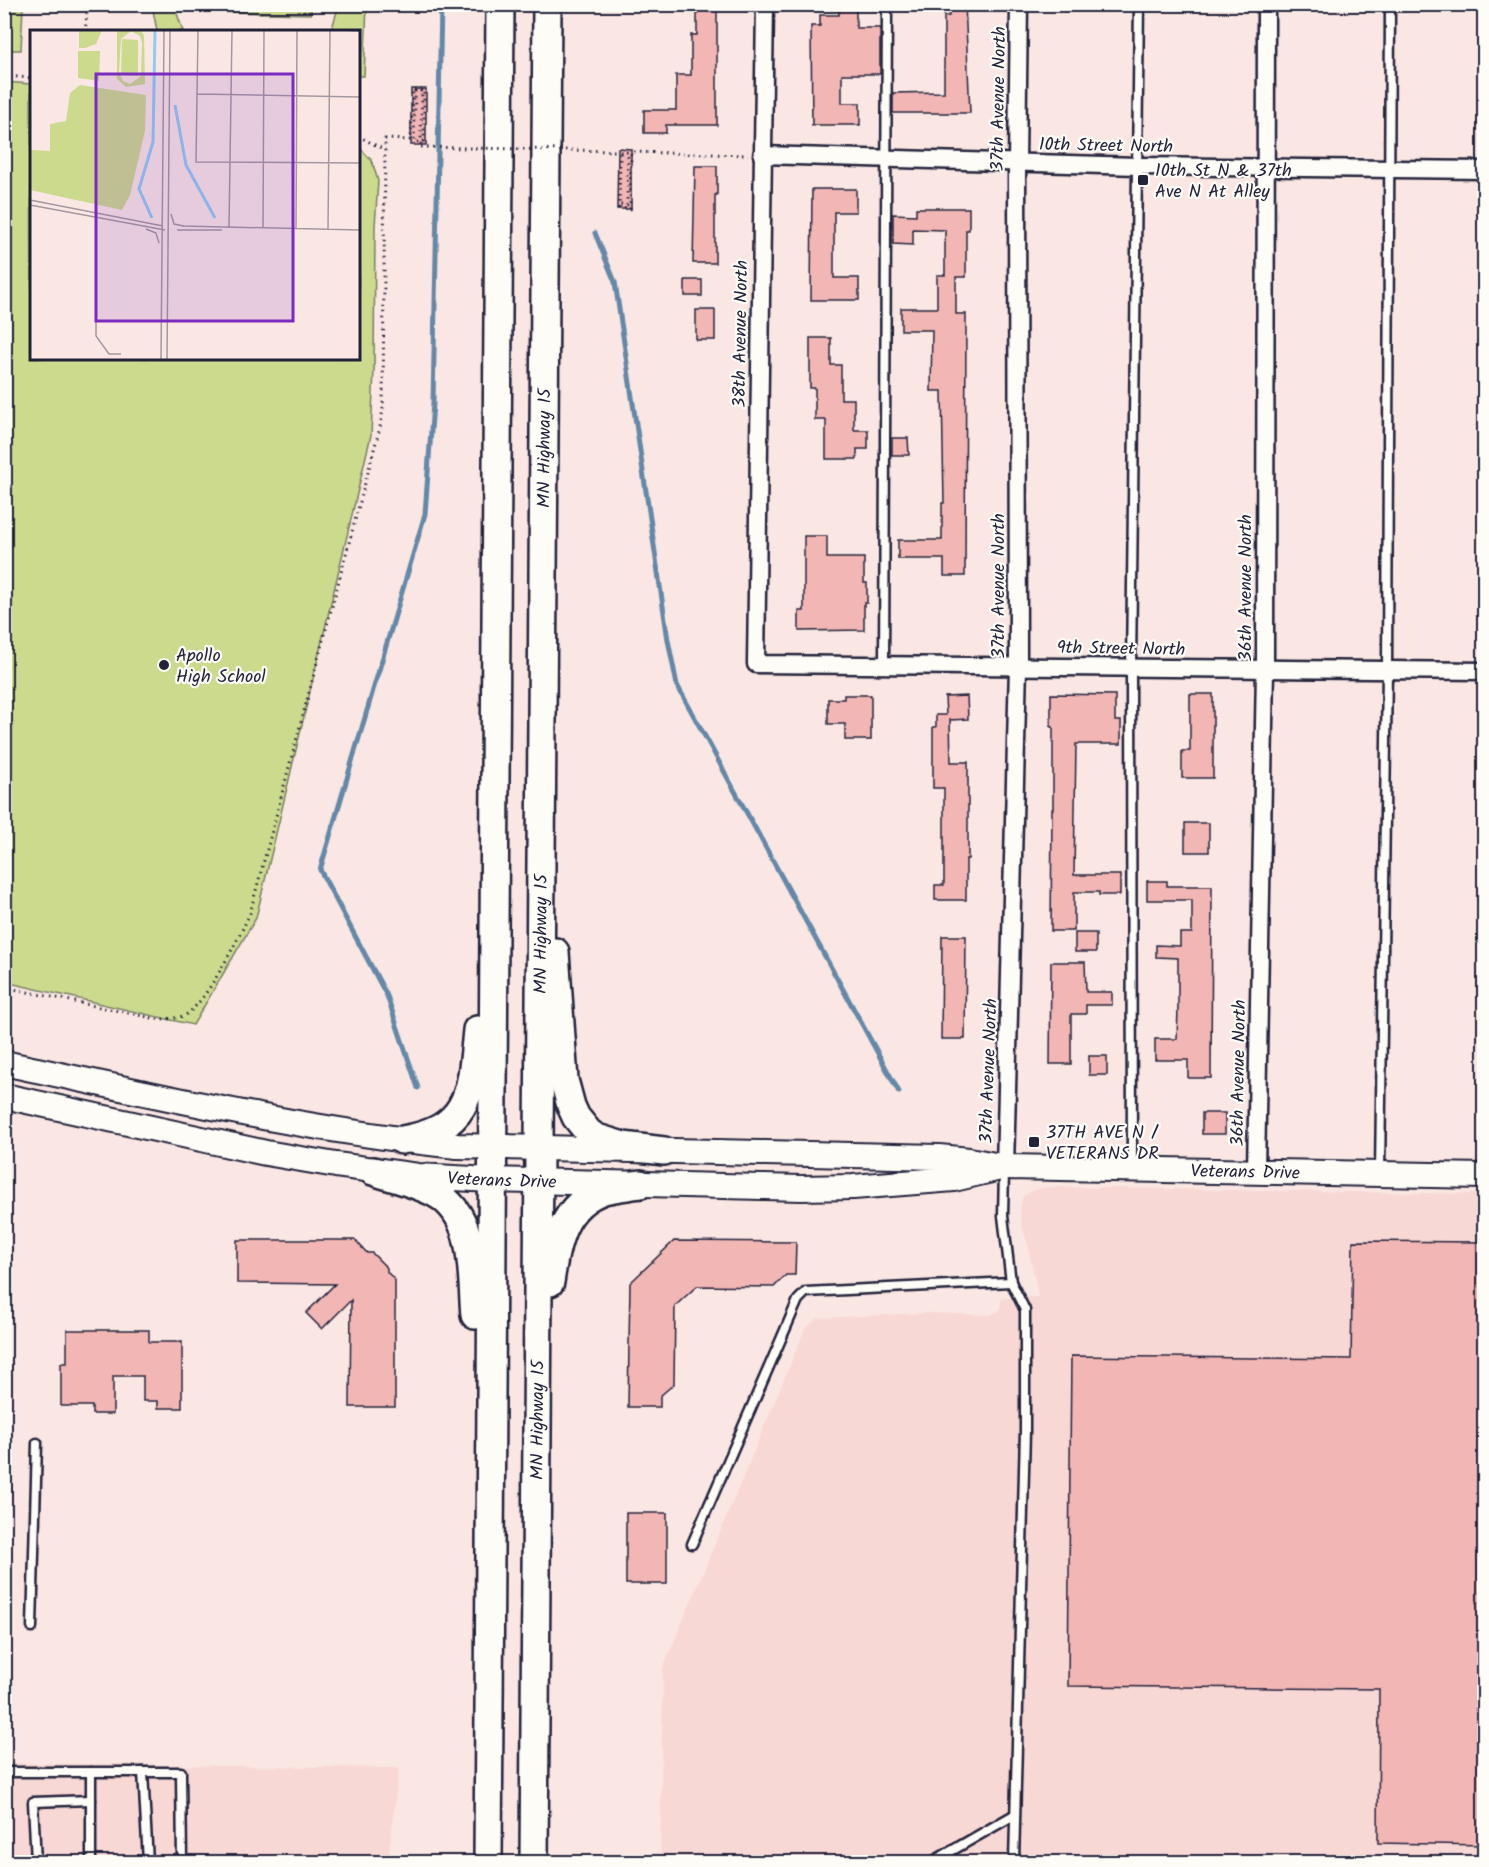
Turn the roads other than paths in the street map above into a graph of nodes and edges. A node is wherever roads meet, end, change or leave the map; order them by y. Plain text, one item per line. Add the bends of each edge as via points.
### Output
1 (500, 4) edge
2 (547, 4) edge
3 (765, 4) edge
4 (887, 4) edge
5 (1019, 4) edge
6 (1139, 4) edge
7 (1266, 4) edge
8 (1390, 4) edge
9 (762, 155) junction
10 (886, 160) junction
11 (1017, 163) junction
12 (1138, 166) junction
13 (1266, 168) junction
14 (1390, 169) junction
15 (1485, 170) edge
16 (756, 664) joint
17 (884, 665) junction
18 (1018, 666) junction
19 (1131, 667) junction
20 (1264, 669) junction
21 (1387, 670) junction
22 (1485, 671) edge
23 (541, 788) junction
24 (494, 835) junction
25 (4, 1063) edge
26 (4, 1096) edge
27 (402, 1140) junction
28 (491, 1148) junction
29 (537, 1148) junction
30 (664, 1151) junction
31 (1005, 1167) junction
32 (1132, 1168) junction
33 (374, 1171) junction
34 (1256, 1171) junction
35 (1380, 1174) junction
36 (1485, 1176) edge
37 (491, 1180) junction
38 (537, 1181) junction
39 (642, 1184) junction
40 (1011, 1282) junction
41 (536, 1387) junction
42 (37, 1443) dead end
43 (489, 1483) junction
44 (692, 1544) dead end
45 (32, 1627) dead end
46 (4, 1772) edge
47 (91, 1772) junction
48 (143, 1772) junction
49 (91, 1800) junction
50 (1014, 1815) junction
51 (36, 1863) edge
52 (91, 1863) edge
53 (148, 1863) edge
54 (182, 1863) edge
55 (488, 1863) edge
56 (534, 1863) edge
57 (932, 1863) edge
58 (1014, 1863) edge

1 - 24 highway
2 - 23 highway, MN Highway 15
3 - 9 street, 38th Avenue North
4 - 10 lane
5 - 11 street, 37th Avenue North
6 - 12 lane
7 - 13 street, 36th Avenue North
8 - 14 lane
9 - 10 street, 10th Street North
9 - 16 street, 38th Avenue North
10 - 11 street, 10th Street North
10 - 17 lane
11 - 12 street, 10th Street North
11 - 18 street, 37th Avenue North
12 - 13 street, 10th Street North
12 - 19 lane
13 - 14 street, 10th Street North
13 - 20 street, 36th Avenue North
14 - 15 street, 10th Street North
14 - 21 lane
16 - 17 street, 9th Street North
17 - 18 street, 9th Street North
18 - 19 street, 9th Street North
18 - 31 street, 37th Avenue North
19 - 20 street, 9th Street North
19 - 32 lane
20 - 21 street, 9th Street North
20 - 34 street, 36th Avenue North
21 - 22 street, 9th Street North
21 - 35 lane
23 - 29 highway, MN Highway 15
23 - 30 highway via 564,1080 571,1106 583,1126 597,1138
24 - 27 highway via 469,1090 451,1121 426,1136
24 - 28 highway
25 - 27 main road, Veterans Drive via 259,1116
26 - 33 main road, Veterans Drive via 266,1153
27 - 28 main road, Veterans Drive
28 - 29 main road, Veterans Drive
28 - 37 highway
29 - 30 main road, Veterans Drive
29 - 38 highway, MN Highway 15
30 - 31 main road, Veterans Drive via 939,1157
31 - 32 main road, Veterans Drive
31 - 39 main road, Veterans Drive via 954,1179 853,1187
31 - 40 lane via 1003,1216
32 - 34 main road, Veterans Drive
33 - 37 main road, Veterans Drive
33 - 43 highway via 434,1192 452,1205 462,1223 469,1253
34 - 35 main road, Veterans Drive
35 - 36 main road, Veterans Drive
37 - 38 main road, Veterans Drive
37 - 43 highway
38 - 39 main road, Veterans Drive
38 - 41 highway, MN Highway 15
39 - 41 highway via 596,1194 572,1210 564,1221 554,1253
40 - 44 lane via 806,1292 798,1300
40 - 50 lane via 1024,1310
41 - 56 highway, MN Highway 15
42 - 45 lane
43 - 55 highway
46 - 47 lane
47 - 48 lane
47 - 49 lane
48 - 53 lane
48 - 54 lane via 182,1772
49 - 51 lane via 33,1802
49 - 52 lane
50 - 57 lane
50 - 58 lane

